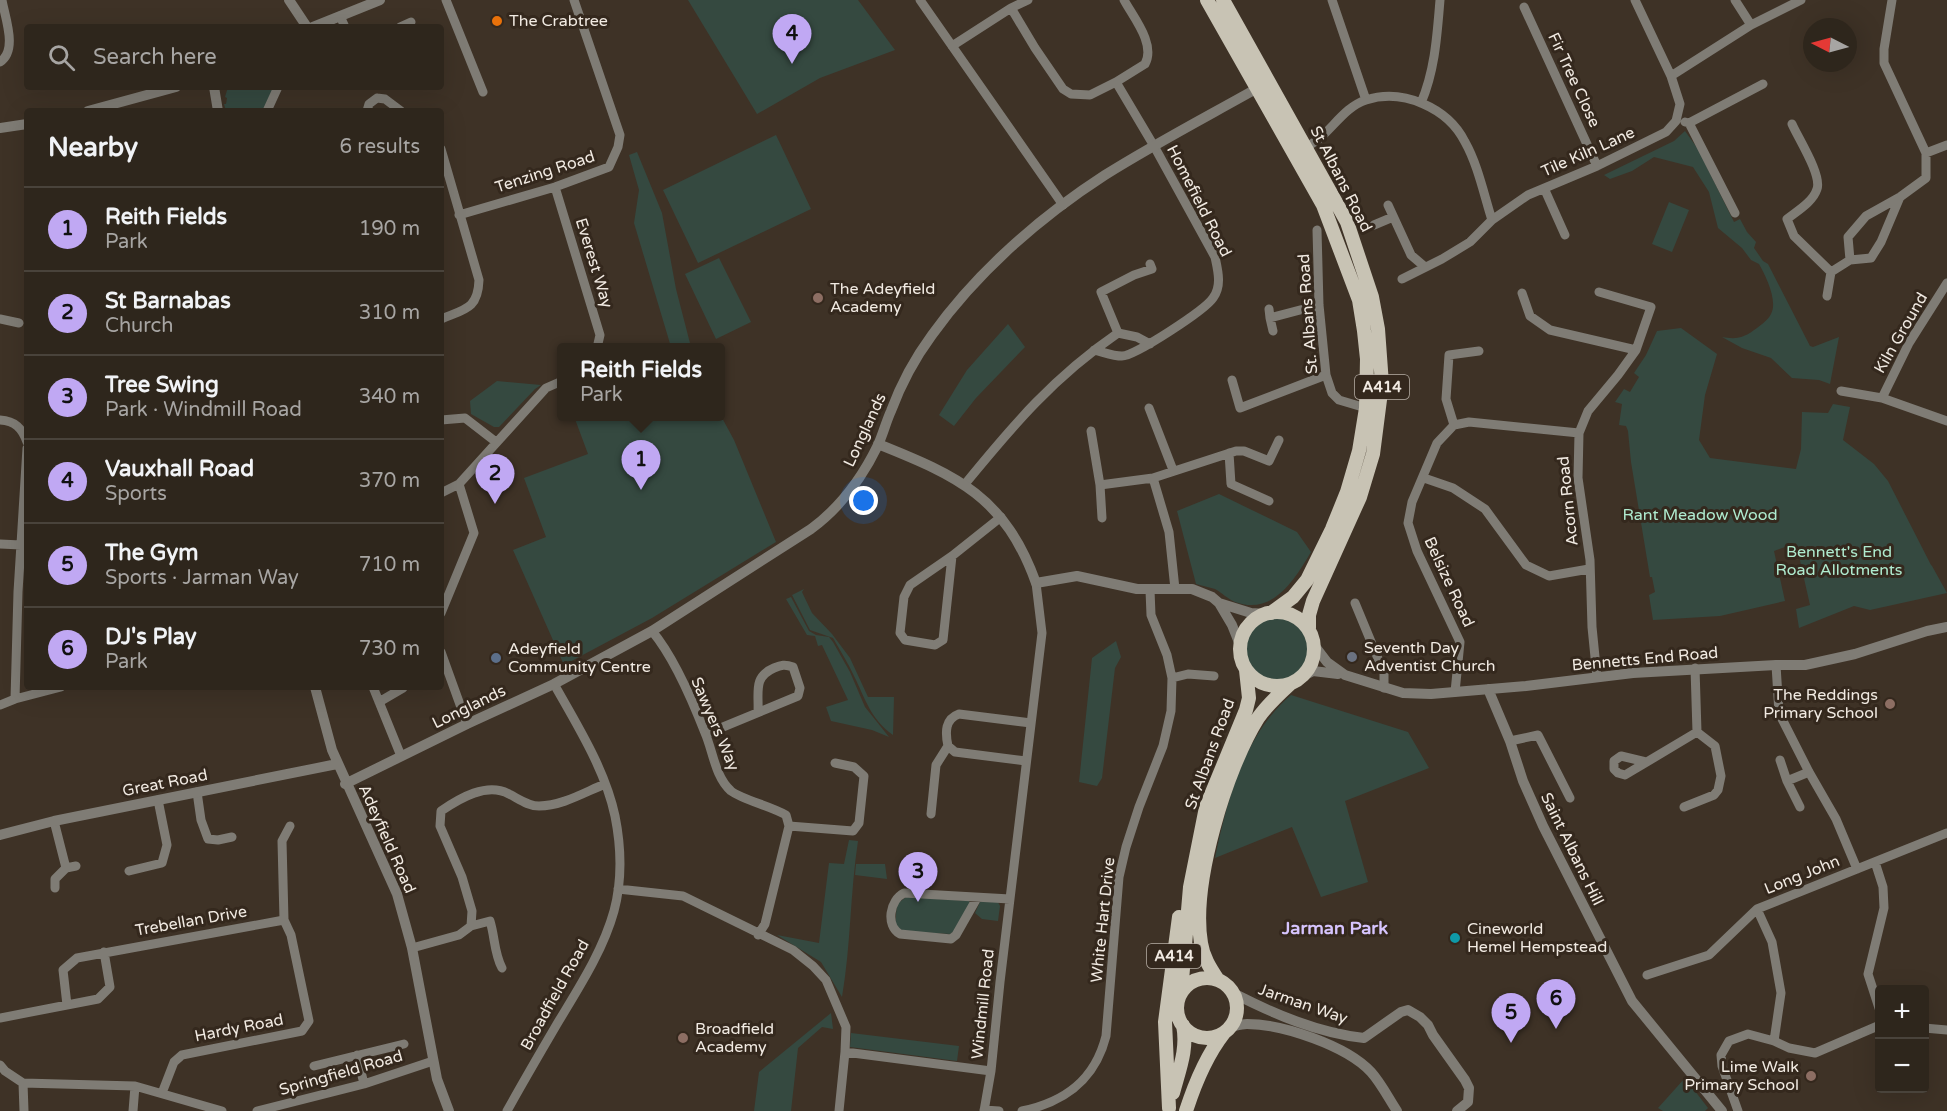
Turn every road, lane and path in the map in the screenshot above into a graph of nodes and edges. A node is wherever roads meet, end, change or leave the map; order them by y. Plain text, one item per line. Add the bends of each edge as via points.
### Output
1 (2, 0) edge
2 (289, 0) edge
3 (380, 0) edge
4 (446, 0) edge
5 (574, 0) edge
6 (920, 0) edge
7 (1028, 0) edge
8 (1124, 0) edge
9 (1207, 0) edge
10 (1223, 0) edge
11 (1332, 0) edge
12 (1440, 0) edge
13 (1635, 0) edge
14 (1735, 0) edge
15 (1801, 0) edge
16 (1892, 0) edge
17 (1524, 7) dead end
18 (1011, 8) junction
19 (340, 16) junction
20 (411, 22) dead end
21 (305, 24) edge
22 (320, 24) edge
23 (344, 24) edge
24 (407, 24) edge
25 (1751, 25) junction
26 (952, 46) junction
27 (0, 62) edge
28 (1671, 76) junction
29 (1116, 82) junction
30 (1269, 82) junction
31 (1763, 84) dead end
32 (1257, 89) junction
33 (167, 90) edge
34 (214, 90) edge
35 (277, 90) edge
36 (373, 90) edge
37 (483, 92) dead end
38 (377, 98) junction
39 (1366, 100) junction
40 (1422, 103) junction
41 (110, 108) edge
42 (218, 108) edge
43 (268, 108) edge
44 (368, 108) edge
45 (397, 108) edge
46 (1676, 121) junction
47 (1689, 123) junction
48 (24, 124) edge
49 (1791, 124) dead end
50 (0, 128) edge
51 (1947, 145) edge
52 (1154, 146) junction
53 (1306, 147) junction
54 (1926, 153) junction
55 (1296, 158) junction
56 (444, 160) edge
57 (1597, 166) junction
58 (555, 187) junction
59 (1544, 188) junction
60 (1900, 197) junction
61 (1063, 205) junction
62 (1388, 205) dead end
63 (1735, 213) dead end
64 (459, 215) junction
65 (1393, 217) junction
66 (1492, 220) junction
67 (1374, 225) dead end
68 (1317, 231) dead end
69 (1565, 235) dead end
70 (1850, 260) junction
71 (1150, 264) dead end
72 (1425, 267) junction
73 (1832, 272) junction
74 (1402, 279) dead end
75 (1947, 283) edge
76 (1522, 292) dead end
77 (1599, 292) dead end
78 (1827, 296) dead end
79 (1319, 305) junction
80 (444, 318) edge
81 (0, 319) edge
82 (19, 323) dead end
83 (1273, 331) dead end
84 (1118, 333) junction
85 (598, 343) edge
86 (1150, 344) junction
87 (1094, 350) junction
88 (1636, 350) junction
89 (1479, 351) dead end
90 (1326, 375) junction
91 (1232, 380) dead end
92 (557, 383) edge
93 (1841, 391) dead end
94 (1882, 398) junction
95 (1149, 408) dead end
96 (1366, 408) junction
97 (0, 420) edge
98 (444, 420) edge
99 (1947, 421) edge
100 (1454, 425) junction
101 (1091, 431) dead end
102 (24, 432) edge
103 (1580, 433) junction
104 (1279, 440) dead end
105 (496, 442) junction
106 (879, 444) junction
107 (1229, 453) junction
108 (1173, 470) junction
109 (1153, 478) junction
110 (1424, 478) junction
111 (459, 484) junction
112 (965, 484) junction
113 (1100, 485) junction
114 (444, 492) edge
115 (24, 496) edge
116 (1269, 501) dead end
117 (1001, 517) junction
118 (1102, 518) dead end
119 (0, 544) edge
120 (21, 545) junction
121 (952, 556) junction
122 (1589, 569) junction
123 (1036, 583) junction
124 (1175, 589) junction
125 (1150, 590) junction
126 (1219, 603) junction
127 (1355, 603) dead end
128 (444, 606) edge
129 (1270, 614) junction
130 (1947, 627) edge
131 (1309, 628) junction
132 (652, 630) junction
133 (1240, 645) junction
134 (1314, 645) junction
135 (444, 660) edge
136 (1776, 665) junction
137 (1695, 668) junction
138 (1246, 670) junction
139 (1305, 675) junction
140 (1345, 675) junction
141 (1214, 676) dead end
142 (1597, 677) junction
143 (1172, 678) junction
144 (554, 684) junction
145 (1290, 684) junction
146 (1384, 688) junction
147 (1488, 688) junction
148 (50, 690) edge
149 (316, 690) edge
150 (374, 690) edge
151 (400, 690) edge
152 (1455, 692) junction
153 (15, 699) junction
154 (379, 702) junction
155 (0, 705) edge
156 (758, 712) junction
157 (467, 723) junction
158 (1031, 723) junction
159 (1697, 732) junction
160 (706, 734) junction
161 (1510, 741) junction
162 (948, 746) junction
163 (401, 756) junction
164 (1026, 760) junction
165 (1780, 760) dead end
166 (1646, 762) dead end
167 (835, 763) dead end
168 (338, 764) junction
169 (1809, 772) junction
170 (1787, 781) junction
171 (345, 784) junction
172 (605, 784) junction
173 (197, 792) junction
174 (1570, 798) dead end
175 (159, 800) junction
176 (1206, 807) junction
177 (1684, 807) dead end
178 (1800, 807) dead end
179 (931, 814) dead end
180 (54, 821) junction
181 (290, 825) dead end
182 (789, 826) junction
183 (1947, 833) edge
184 (0, 835) edge
185 (232, 837) dead end
186 (1875, 862) junction
187 (1857, 869) junction
188 (129, 872) dead end
189 (56, 888) dead end
190 (618, 889) junction
191 (977, 898) junction
192 (1010, 899) junction
193 (1757, 909) junction
194 (284, 920) junction
195 (471, 926) junction
196 (758, 935) junction
197 (412, 948) junction
198 (104, 952) junction
199 (502, 968) dead end
200 (1647, 975) dead end
201 (1218, 980) junction
202 (1181, 992) junction
203 (1233, 993) junction
204 (1875, 996) edge
205 (67, 1005) junction
206 (0, 1018) edge
207 (1183, 1025) junction
208 (1875, 1027) edge
209 (1929, 1028) edge
210 (1227, 1029) junction
211 (1947, 1030) edge
212 (1774, 1041) junction
213 (404, 1044) dead end
214 (845, 1052) junction
215 (357, 1056) junction
216 (433, 1061) junction
217 (0, 1065) edge
218 (314, 1066) dead end
219 (991, 1071) junction
220 (23, 1083) junction
221 (364, 1084) junction
222 (135, 1086) junction
223 (162, 1093) junction
224 (1169, 1109) edge
225 (270, 1110) edge
226 (984, 1110) edge
227 (24, 1111) edge
228 (133, 1111) edge
229 (222, 1111) edge
230 (257, 1111) edge
231 (449, 1111) edge
232 (507, 1111) edge
233 (839, 1111) edge
234 (999, 1111) edge
235 (1022, 1111) edge
236 (1186, 1111) edge
237 (1398, 1111) edge
238 (1457, 1111) edge
239 (1722, 1111) edge
240 (1738, 1111) edge

1 - 27 street via 10,49
2 - 21 street
3 - 19 street
4 - 37 street
5 - 58 street, Tenzing Road via 620,135 609,167
6 - 26 street
7 - 18 street
8 - 29 street via 1149,46 1148,59
9 - 32 main road, St Albans Road / A414
10 - 30 main road, St Albans Road / A414
11 - 39 street
12 - 40 street via 1435,59
13 - 28 street
14 - 25 street
15 - 25 street
16 - 54 street via 1884,63
17 - 57 street, Fir Tree Close
18 - 26 street
18 - 29 street via 1063,89 1071,94 1090,95
19 - 22 street
19 - 23 street
20 - 24 street
25 - 28 street
26 - 61 street
28 - 46 street via 1680,104
29 - 52 street, Homefield Road
30 - 32 street, Longlands
30 - 53 main road, St Albans Road / A414
31 - 47 street
32 - 52 street, Longlands
32 - 55 main road, St Albans Road / A414
33 - 41 street
34 - 42 street
35 - 43 street
36 - 38 street
38 - 44 street
38 - 45 street
39 - 40 street via 1394,97
39 - 53 street
40 - 66 street via 1443,116 1465,142
46 - 47 street
46 - 57 street, Tile Kiln Lane via 1666,132
47 - 63 street
48 - 50 street
49 - 73 street via 1816,174 1818,188 1810,201 1787,219 1794,236
51 - 54 street
52 - 61 street, Longlands
52 - 86 street, Homefield Road via 1215,258 1219,275 1213,299
53 - 55 street
53 - 131 main road, St Albans Road / A414 via 1347,222 1361,258 1382,360 1380,408 1368,475 1313,601
54 - 60 street via 1926,178
55 - 96 main road, St Albans Road / A414 via 1331,224 1359,300 1366,358
56 - 64 street
57 - 59 street, Tile Kiln Lane
58 - 64 street, Tenzing Road
58 - 85 street, Everest Way via 600,334
59 - 66 street, Tile Kiln Lane
59 - 69 street
60 - 70 street via 1871,258
60 - 70 street via 1866,216 1848,237
61 - 106 street, Longlands via 998,260 930,336 903,382
62 - 65 street
64 - 80 street via 479,280 479,293 469,308
65 - 67 street
65 - 72 street via 1411,255
66 - 72 street, Tile Kiln Lane via 1470,242
68 - 79 street, St. Albans Road
70 - 73 street
71 - 84 street via 1152,269 1101,292
72 - 74 street, Tile Kiln Lane
73 - 78 street
75 - 94 street, Kiln Ground via 1909,343
76 - 88 street via 1530,316 1550,330
77 - 88 street, Acorn Road via 1651,307
79 - 83 street via 1270,314
79 - 90 street, St. Albans Road
81 - 82 street
84 - 86 street
84 - 87 street
86 - 87 street, Homefield Road via 1121,356
87 - 112 street via 1038,398
88 - 103 street, Acorn Road via 1588,411
89 - 100 street via 1449,355 1446,399
90 - 91 street via 1240,408
90 - 96 street, St. Albans Road via 1339,400
92 - 105 street via 546,388
93 - 94 street
94 - 99 street
95 - 108 street
96 - 129 main road, St Albans Road / A414 via 1354,470 1332,529 1307,580 1293,597
97 - 102 street via 16,424
98 - 105 street via 465,418
100 - 103 street via 1469,422
100 - 110 street, Belsize Road via 1437,443
101 - 113 street
103 - 122 street, Acorn Road via 1578,478
104 - 107 street via 1269,461 1244,451
105 - 111 street
106 - 112 street, Windmill Road
106 - 132 street, Longlands via 847,495 822,521
107 - 108 street
107 - 116 street via 1231,484
108 - 109 street
109 - 113 street
109 - 124 street via 1169,532
110 - 122 street via 1453,488 1485,509 1526,565 1550,576
110 - 152 street, Belsize Road via 1412,502 1408,523 1460,642
111 - 114 street
111 - 128 street via 474,533
112 - 117 street, Windmill Road
113 - 118 street
115 - 120 street
117 - 121 street
117 - 123 street, Windmill Road via 1020,545
119 - 120 street
120 - 153 street
121 - 121 street via 906,591 900,633 905,640 935,645 943,640
122 - 142 street, Acorn Road
123 - 125 street via 1077,576
123 - 158 street, Windmill Road via 1042,633
124 - 125 street
124 - 126 street via 1192,589
125 - 143 street, White Hart Drive via 1151,615
126 - 129 street via 1251,613
126 - 133 street
127 - 146 street via 1384,674
129 - 131 main road via 1290,614
129 - 133 main road via 1251,623
130 - 136 street, Bennetts End Road via 1817,664
131 - 134 main road
132 - 144 street, Longlands
132 - 160 street, Sawyers Way via 688,692
133 - 138 main road
134 - 139 main road via 1313,662
134 - 140 street, Bennetts End Road via 1327,662
135 - 157 street
136 - 137 street, Bennetts End Road
136 - 169 street via 1779,713
137 - 142 street, Bennetts End Road
137 - 159 street
138 - 145 main road via 1264,684
138 - 176 main road, St Albans Road / A414 via 1246,710
139 - 140 street, Bennetts End Road via 1313,671
139 - 145 main road
140 - 146 street, Bennetts End Road
141 - 143 street via 1188,674
142 - 147 street, Bennetts End Road
143 - 235 street, White Hart Drive via 1168,728 1119,878 1103,1048 1091,1071 1071,1091 1057,1101
144 - 157 street, Longlands
144 - 172 street, Broadfield Road
145 - 201 main road, St Albans Road / A414 via 1264,710 1250,732 1212,836 1200,924 1204,955
146 - 152 street, Bennetts End Road via 1409,693
147 - 152 street, Bennetts End Road
147 - 161 street, Saint Albans Hill
148 - 153 street
149 - 168 street, Adeyfield Road
150 - 154 street
151 - 154 street
153 - 155 street
154 - 163 street
156 - 156 street via 798,696 800,688 793,667 782,665 764,672 759,680
156 - 160 street
157 - 163 street, Longlands
158 - 162 street via 959,714 947,725
158 - 164 street, Windmill Road
159 - 166 street
159 - 177 street via 1715,746 1720,783 1714,795
160 - 182 street, Sawyers Way via 722,782 733,793 786,815
161 - 174 street, Saint Albans Hill via 1538,735
161 - 239 street, Saint Albans Hill via 1543,826 1632,1001
162 - 164 street via 955,752
162 - 179 street via 936,765
163 - 171 street, Longlands
164 - 192 street, Windmill Road
165 - 170 street
167 - 182 street via 854,767 864,776 859,823 853,831
168 - 171 street, Adeyfield Road
168 - 173 street, Great Road
169 - 170 street
169 - 187 street via 1836,819
170 - 178 street
171 - 197 street, Adeyfield Road via 396,894
172 - 190 street, Broadfield Road via 620,849
172 - 195 street via 556,804 538,806 495,789 461,798 441,811 440,826 462,877 472,911
173 - 175 street, Great Road
173 - 185 street via 208,839
175 - 180 street, Great Road
175 - 188 street via 167,845 162,863
176 - 202 main road, St Albans Road / A414 via 1191,879
176 - 224 main road, A414 via 1185,879 1166,1011
180 - 184 street, Great Road
180 - 189 street via 71,867 55,879
181 - 194 street via 282,841
182 - 196 street via 765,924
183 - 186 street, Long John
186 - 187 street, Long John
186 - 204 street via 1883,887 1884,908 1868,974
187 - 193 street, Long John
190 - 196 street via 683,896
190 - 232 street, Broadfield Road via 611,921 585,978
191 - 191 street via 904,893 894,902 891,925 900,934 951,939
191 - 192 street
192 - 219 street, Windmill Road
193 - 200 street, Long John via 1709,955
193 - 212 street via 1772,942 1781,993
194 - 198 street, Trebellan Drive
194 - 223 street, Hardy Road via 291,935 309,1021 302,1031 182,1055 174,1062
195 - 197 street via 459,935
195 - 199 street via 490,921 496,941 495,956
196 - 214 street via 793,950 826,980 846,1027
197 - 216 street, Adeyfield Road
198 - 205 street, Trebellan Drive via 77,958 63,970
198 - 205 street via 110,987 98,999
201 - 202 main road via 1193,981
201 - 203 main road
202 - 207 main road via 1177,1012
203 - 210 main road via 1236,1011
203 - 238 street, Jarman Way via 1274,1014 1345,1036 1364,1038 1401,1012 1420,1017 1469,1088 1468,1102
205 - 206 street
207 - 210 main road via 1189,1032 1207,1037
207 - 224 main road, A414 via 1185,1052
208 - 212 street via 1815,1053
209 - 211 street
210 - 236 main road via 1210,1051
210 - 237 street, Jarman Way via 1246,1024 1266,1026 1337,1047 1372,1073
212 - 240 street via 1748,1034 1729,1041 1721,1055
213 - 215 street
214 - 219 street
214 - 233 street
215 - 218 street
215 - 221 street
216 - 221 street, Springfield Road
216 - 231 street, Adeyfield Road
217 - 220 street
219 - 226 street, Windmill Road
220 - 222 street
220 - 227 street
221 - 225 street, Springfield Road
222 - 223 street
222 - 228 street
223 - 229 street
225 - 230 street, Springfield Road
226 - 234 street

